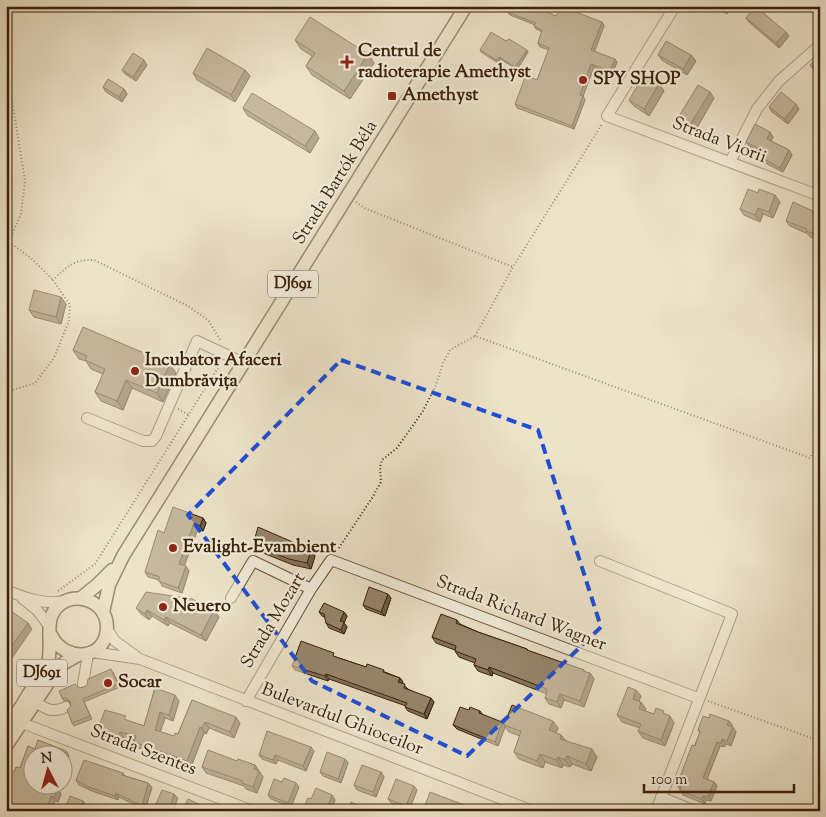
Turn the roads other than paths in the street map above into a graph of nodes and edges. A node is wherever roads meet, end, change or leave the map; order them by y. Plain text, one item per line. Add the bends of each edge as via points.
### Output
1 (466, 6) edge
2 (675, 6) edge
3 (820, 45) edge
4 (730, 162) junction
5 (820, 196) edge
6 (244, 364) junction
7 (87, 418) dead end
8 (123, 556) junction
9 (332, 560) joint
10 (600, 561) dead end
11 (310, 589) junction
12 (6, 590) edge
13 (19, 596) junction
14 (61, 596) junction
15 (81, 598) junction
16 (231, 598) dead end
17 (103, 612) junction
18 (107, 629) junction
19 (50, 631) junction
20 (86, 654) junction
21 (140, 659) junction
22 (84, 684) edge
23 (698, 698) junction
24 (35, 701) junction
25 (246, 701) junction
26 (22, 707) junction
27 (66, 707) dead end
28 (6, 719) edge
29 (22, 723) junction
30 (6, 731) edge
31 (6, 746) edge
32 (661, 797) junction
33 (253, 811) edge
34 (533, 811) edge
35 (656, 811) edge
36 (695, 811) edge

1 - 6 main road, Strada Bartók Béla / DJ691
2 - 4 street, Strada Viorii via 607,116
3 - 4 street via 779,81 757,109
4 - 5 street, Strada Viorii
6 - 7 street via 197,341 152,441 144,441
6 - 8 main road, Strada Bartók Béla / DJ691
8 - 15 main road, Strada Bartók Béla / DJ691 via 98,585
8 - 17 main road, Strada Bartók Béla / DJ691 via 113,575
9 - 11 street, Strada Mozart
9 - 23 street, Strada Richard Wagner
10 - 23 street via 732,614
11 - 16 street via 253,561
11 - 25 street, Strada Mozart
12 - 13 street
13 - 14 street via 47,602
13 - 19 street via 37,610
14 - 15 main road, DJ691
14 - 19 main road, DJ691 via 51,616
15 - 17 main road via 98,605
17 - 18 main road, DJ691
18 - 20 main road, DJ691 via 100,646
18 - 21 street, Bulevardul Ghioceilor via 115,641
19 - 20 main road, DJ691 via 61,650 69,654
19 - 26 main road, DJ691 via 48,663
20 - 21 street, Bulevardul Ghioceilor
20 - 22 street
20 - 24 main road, DJ691 via 64,662
21 - 25 street, Bulevardul Ghioceilor
23 - 32 street
24 - 27 street via 48,710
24 - 29 main road, DJ691
25 - 34 street, Bulevardul Ghioceilor
26 - 28 street via 11,712
26 - 30 main road, DJ691
29 - 31 main road, DJ691
29 - 33 street, Strada Szentes
32 - 35 street
32 - 36 street

